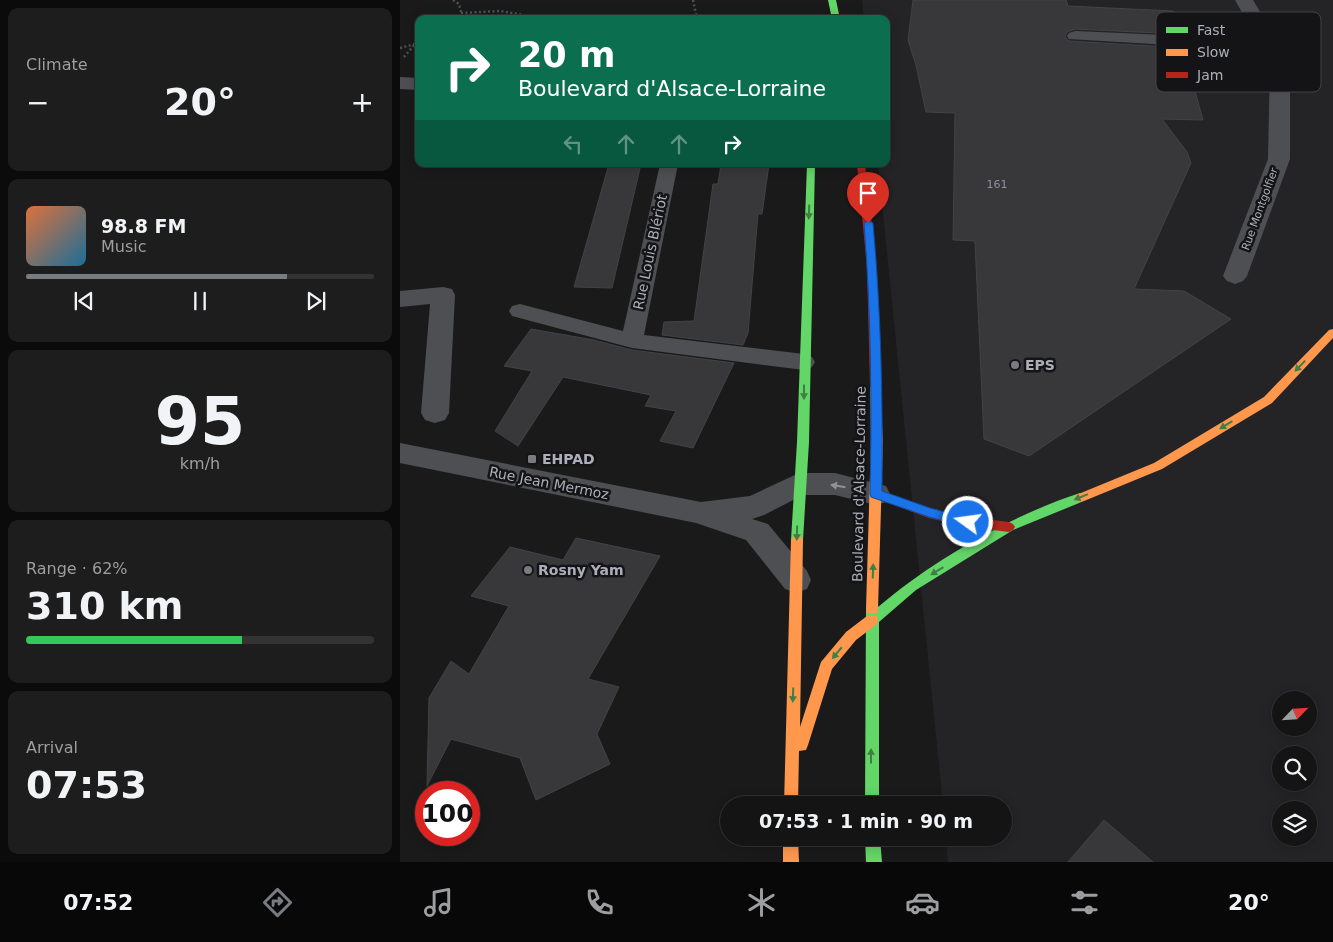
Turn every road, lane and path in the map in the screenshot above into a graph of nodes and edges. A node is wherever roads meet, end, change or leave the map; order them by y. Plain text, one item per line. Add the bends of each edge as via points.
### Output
1 (453, 0) edge
2 (465, 0) edge
3 (693, 0) edge
4 (827, 0) edge
5 (832, 0) edge
6 (1244, 0) edge
7 (459, 4) junction
8 (1251, 12) edge
9 (461, 13) joint
10 (524, 15) edge
11 (696, 15) edge
12 (825, 15) edge
13 (835, 15) edge
14 (1075, 36) dead end
15 (1156, 40) edge
16 (415, 44) joint
17 (400, 48) edge
18 (400, 61) edge
19 (400, 83) edge
20 (415, 84) edge
21 (1280, 92) edge
22 (668, 167) edge
23 (811, 167) edge
24 (861, 167) edge
25 (1235, 276) dead end
26 (400, 300) edge
27 (520, 311) dead end
28 (1333, 332) edge
29 (632, 341) junction
30 (804, 362) junction
31 (435, 413) dead end
32 (400, 453) edge
33 (799, 484) junction
34 (876, 494) junction
35 (697, 512) junction
36 (1010, 527) junction
37 (796, 580) junction
38 (872, 620) junction
39 (791, 776) junction
40 (791, 796) edge
41 (872, 796) edge
42 (791, 846) edge
43 (873, 846) edge
44 (791, 862) edge
45 (874, 862) edge

1 - 7 path
2 - 7 path
3 - 11 path
4 - 12 main road
5 - 13 main road
6 - 8 street, Rue Montgolfier
7 - 9 path
9 - 10 path via 500,11
14 - 15 lane
16 - 17 path
16 - 18 path
19 - 20 street
21 - 25 street, Rue Montgolfier via 1279,159
22 - 29 lane, Rue Louis Blériot
23 -> 30 main road
24 - 34 main road, Boulevard d'Alsace-Lorraine via 872,268
26 - 31 street via 443,295
27 - 29 lane
28 -> 36 main road via 1268,400 1158,466
29 - 30 lane
30 -> 33 main road
32 - 35 street, Rue Jean Mermoz
34 -> 33 street via 835,484
33 - 35 street, Rue Jean Mermoz via 754,507
33 -> 37 main road
34 - 36 main road via 968,522
38 -> 34 main road, Boulevard d'Alsace-Lorraine
35 - 37 street, Rue Jean Mermoz via 757,532
36 -> 38 main road via 912,586
37 -> 39 main road
38 -> 39 main road via 851,636 826,666
41 -> 38 main road, Boulevard d'Alsace-Lorraine
39 - 40 main road
42 - 44 main road
43 - 45 main road

